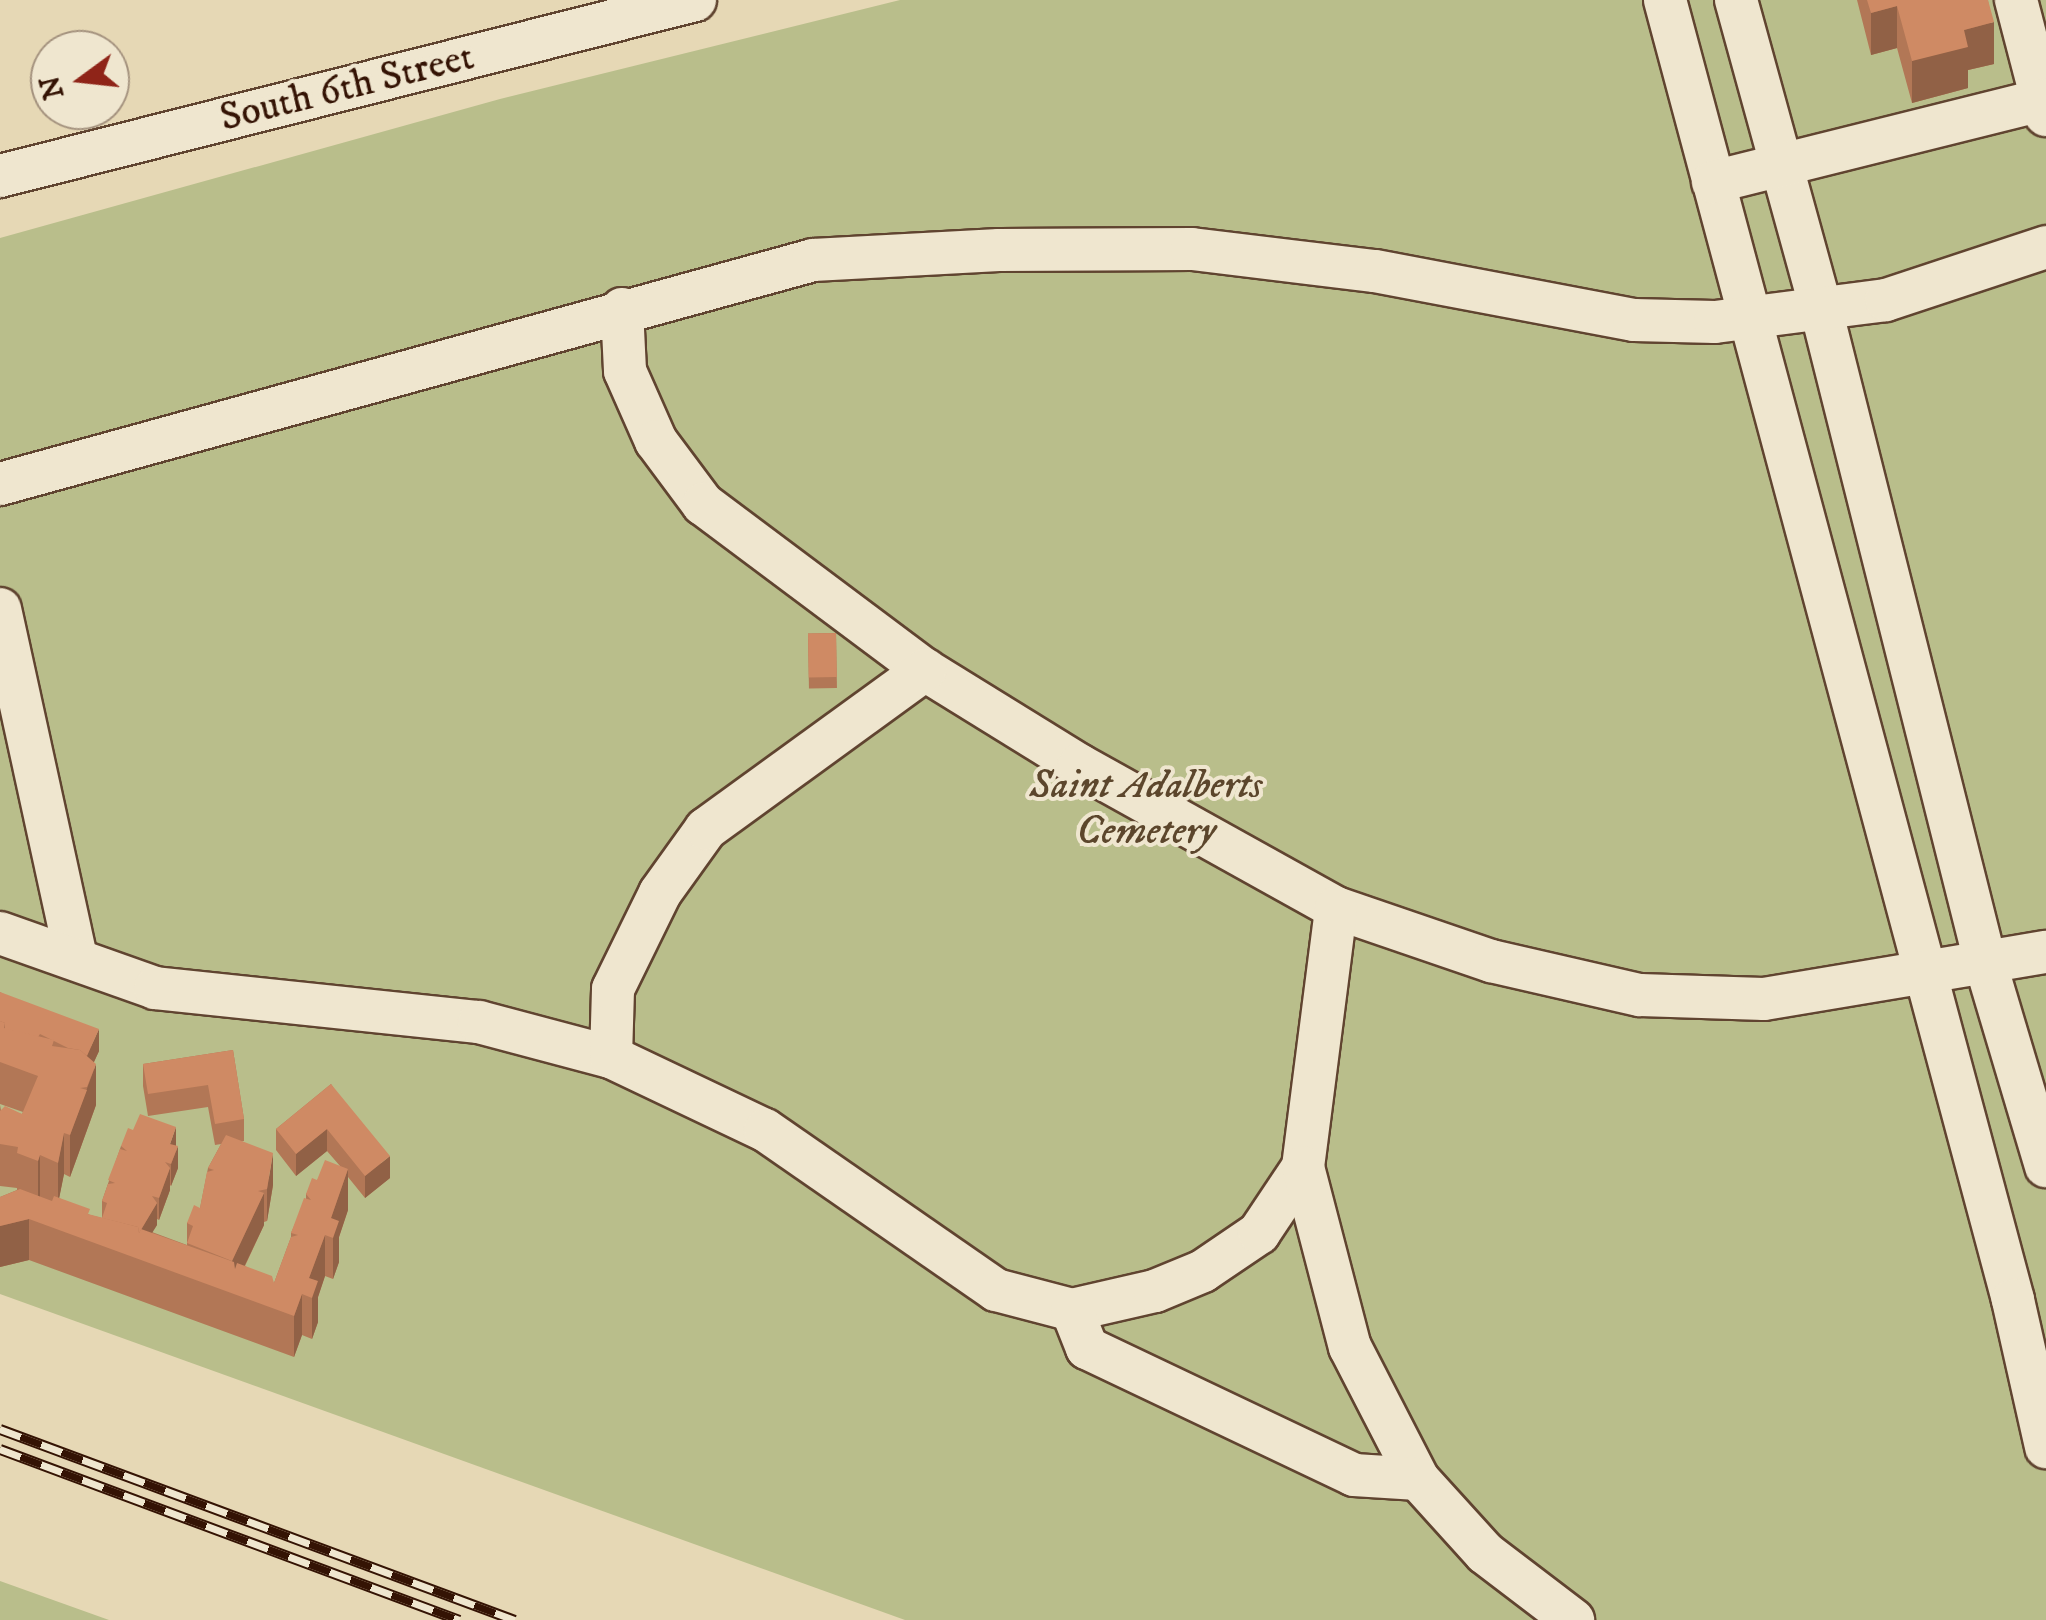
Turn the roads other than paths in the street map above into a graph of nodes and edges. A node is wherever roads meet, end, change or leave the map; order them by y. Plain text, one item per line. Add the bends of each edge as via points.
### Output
1 (695, 0) edge
2 (1665, 0) edge
3 (1736, 0) edge
4 (2016, 0) edge
5 (2044, 107) edge
6 (1782, 167) junction
7 (0, 176) edge
8 (1713, 182) junction
9 (2046, 247) edge
10 (622, 309) junction
11 (1821, 309) junction
12 (1749, 318) junction
13 (0, 484) edge
14 (0, 610) edge
15 (925, 670) junction
16 (1336, 908) junction
17 (0, 932) edge
18 (2046, 952) edge
19 (76, 958) junction
20 (1986, 965) junction
21 (1925, 976) junction
22 (611, 1058) junction
23 (2046, 1166) edge
24 (1303, 1168) junction
25 (1072, 1310) junction
26 (2046, 1446) edge
27 (1418, 1479) junction
28 (1572, 1620) edge

1 - 7 street, South 6th Street
2 - 8 street
3 - 6 street
4 - 5 street
5 - 6 street
6 - 8 street
6 - 11 street
8 - 12 street
9 - 11 street via 1886,300
10 - 12 street via 813,260 1192,249 1375,271 1634,320
10 - 13 street
10 - 15 street via 625,371 656,441 703,504
11 - 12 street
11 - 20 street
12 - 21 street
14 - 19 street
15 - 16 street via 1078,765
15 - 22 street via 706,830 660,893 613,988
16 - 21 street via 1492,962 1640,995 1764,999
16 - 24 street
17 - 19 street
18 - 20 street
19 - 22 street via 154,988 479,1022
20 - 21 street
20 - 23 street
21 - 26 street
22 - 25 street via 765,1130 996,1290
24 - 25 street via 1259,1233 1203,1271 1155,1291
24 - 27 street via 1350,1347
25 - 27 street via 1087,1348 1354,1475
27 - 28 street via 1485,1553

